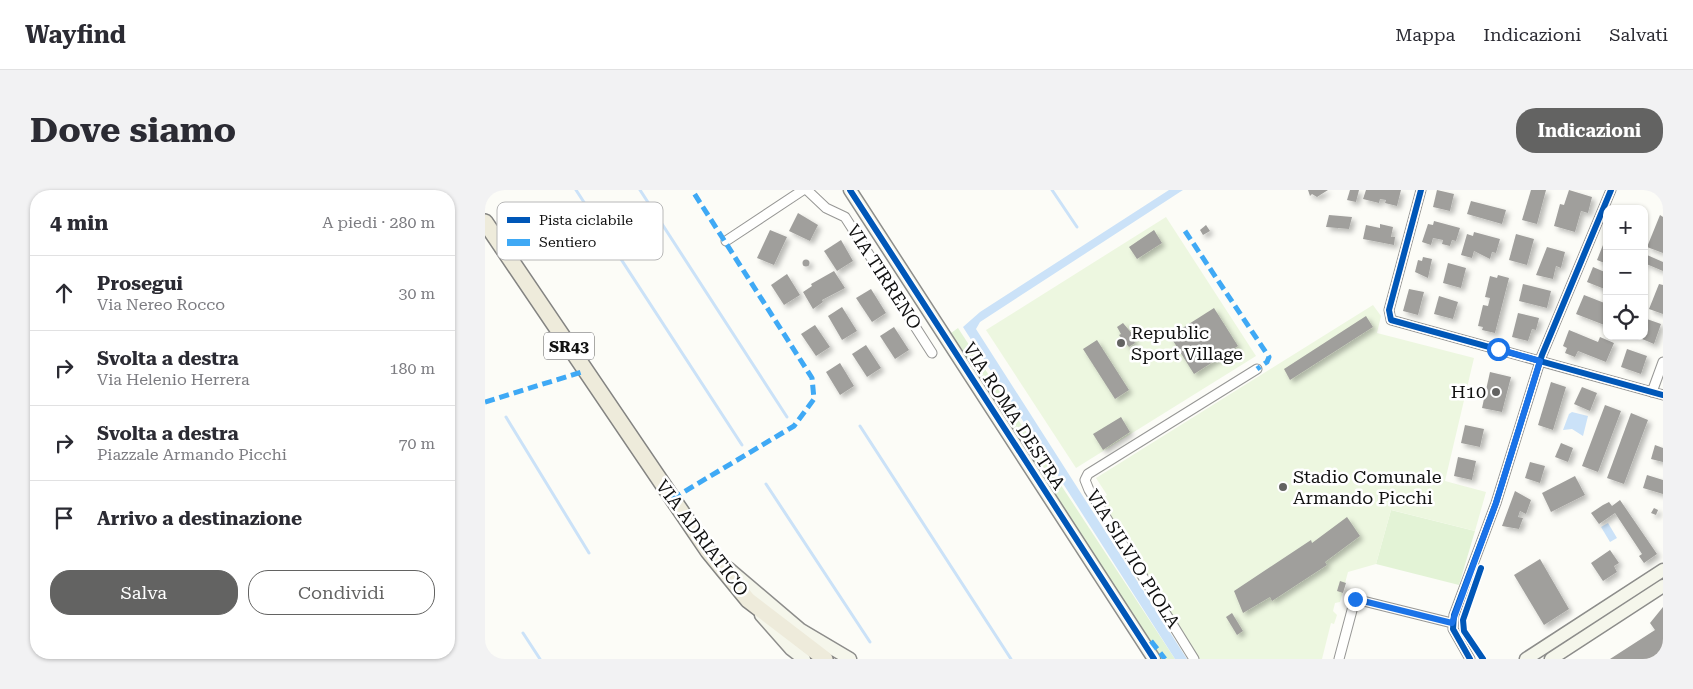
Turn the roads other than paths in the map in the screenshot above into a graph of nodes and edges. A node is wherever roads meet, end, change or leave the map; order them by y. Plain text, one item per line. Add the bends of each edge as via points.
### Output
1 (803, 190) edge
2 (807, 190) edge
3 (850, 190) edge
4 (1421, 190) edge
5 (1611, 190) edge
6 (485, 222) edge
7 (497, 240) edge
8 (726, 240) dead end
9 (510, 260) edge
10 (932, 353) dead end
11 (1540, 361) junction
12 (1663, 362) edge
13 (1257, 369) dead end
14 (1652, 392) junction
15 (1663, 395) edge
16 (708, 551) junction
17 (1663, 570) edge
18 (1663, 586) edge
19 (748, 600) junction
20 (1452, 623) junction
21 (804, 659) edge
22 (825, 659) edge
23 (850, 659) edge
24 (1153, 659) edge
25 (1195, 659) edge
26 (1339, 659) edge
27 (1470, 659) edge
28 (1526, 659) edge
29 (1551, 659) edge

1 - 8 street
2 - 10 street, VIA TIRRENO via 826,208 845,217
3 - 24 main road, VIA ROMA DESTRA
4 - 11 street via 1389,318
5 - 11 street
6 - 7 main road, VIA ADRIATICO / SR43
9 - 16 main road, VIA ADRIATICO / SR43
11 - 14 street
11 - 20 street via 1496,503
12 - 14 street
13 - 25 street, VIA SILVIO PIOLA via 1088,474 1085,480
14 - 15 street
16 - 19 main road, VIA ADRIATICO / SR43
16 - 23 main road via 801,630
17 - 28 main road
18 - 29 main road
19 - 21 main road
19 - 22 main road, VIA ADRIATICO / SR43
20 - 26 street via 1355,599
20 - 27 street via 1456,637

